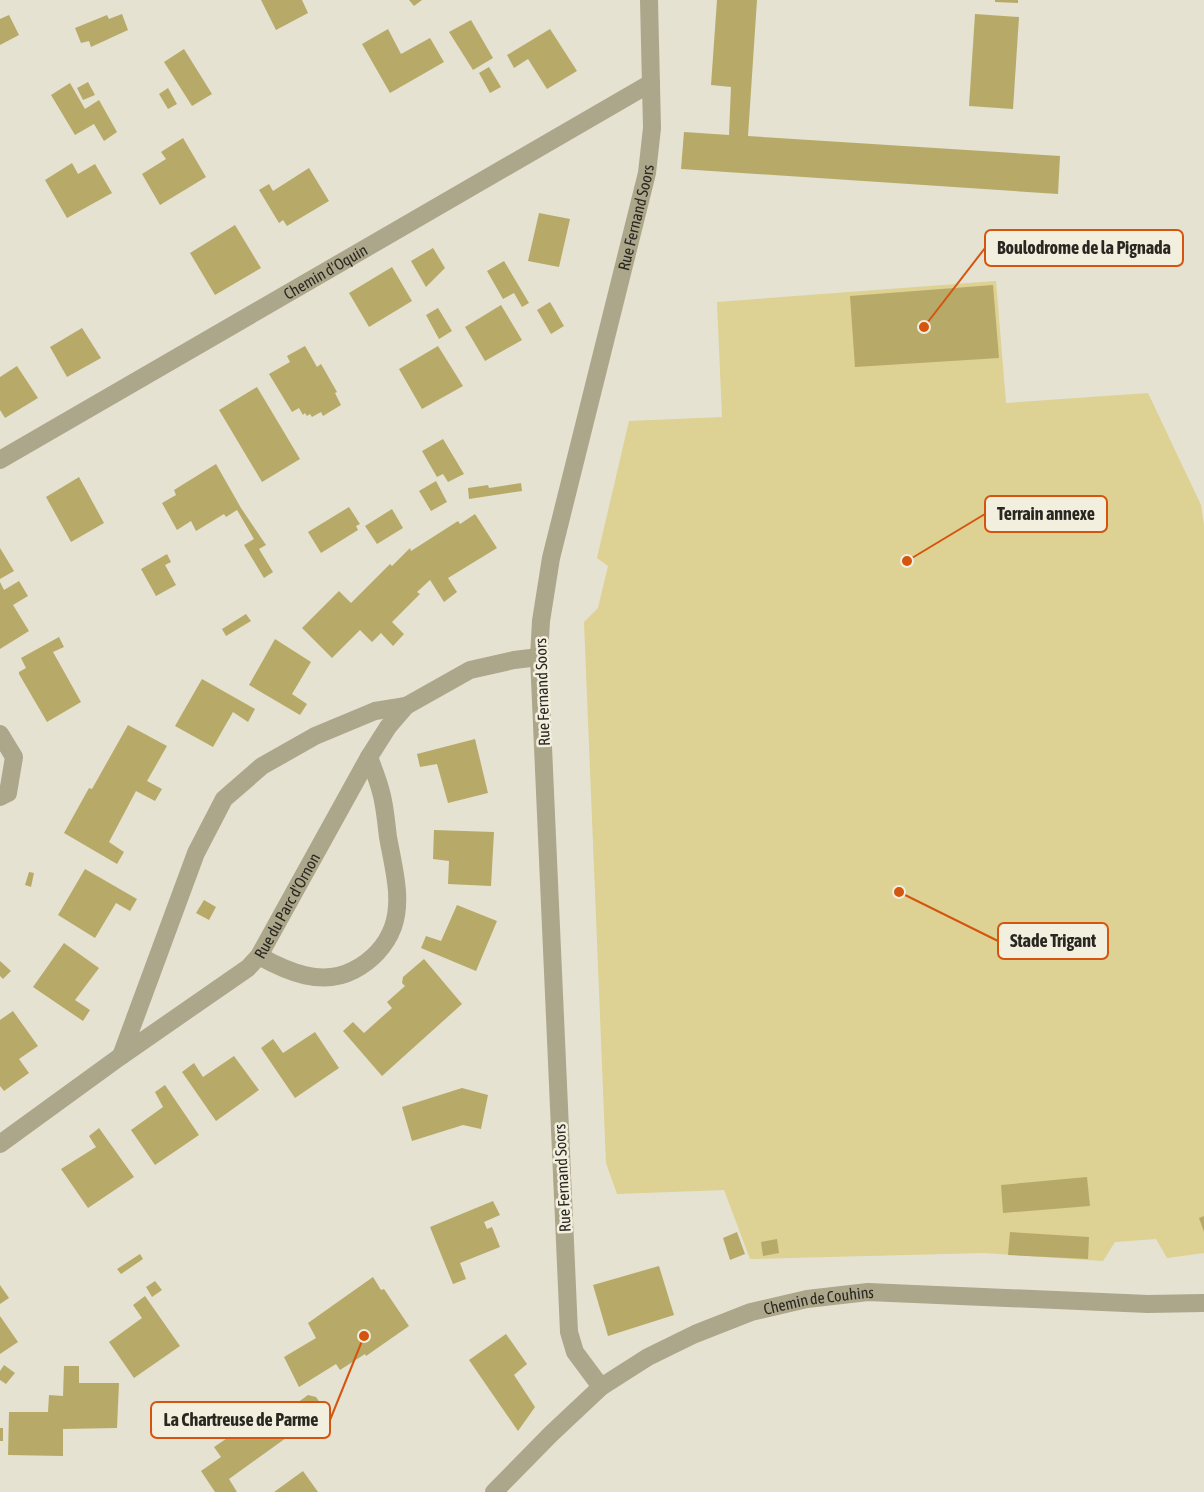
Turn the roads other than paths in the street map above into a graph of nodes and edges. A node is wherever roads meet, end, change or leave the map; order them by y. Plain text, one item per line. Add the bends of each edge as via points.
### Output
1 (649, 0) edge
2 (651, 83) junction
3 (0, 460) edge
4 (539, 657) junction
5 (406, 706) junction
6 (0, 734) edge
7 (369, 757) junction
8 (0, 797) edge
9 (259, 956) junction
10 (121, 1056) junction
11 (0, 1144) edge
12 (1204, 1303) edge
13 (602, 1387) junction
14 (494, 1492) edge

1 - 2 street, Rue Fernand Soors
2 - 3 street, Chemin d'Oquin
2 - 4 street, Rue Fernand Soors via 647,173 551,558
4 - 5 street, Rue du Parc d'Ornon via 470,670
4 - 13 street, Rue Fernand Soors via 569,1332 575,1352
5 - 7 street, Rue du Parc d'Ornon
5 - 10 street via 375,711 315,736 262,765 224,799 196,852
6 - 8 street via 14,757 8,793
7 - 9 street, Rue du Parc d'Ornon
7 - 9 street via 381,791 396,892 396,915 385,944 362,966 331,978 300,975
9 - 10 street, Rue du Parc d'Ornon via 235,978
10 - 11 street, Rue du Parc d'Ornon
12 - 13 street, Chemin de Couhins via 838,1294 751,1312 695,1334 648,1357
13 - 14 street, Chemin de Couhins

